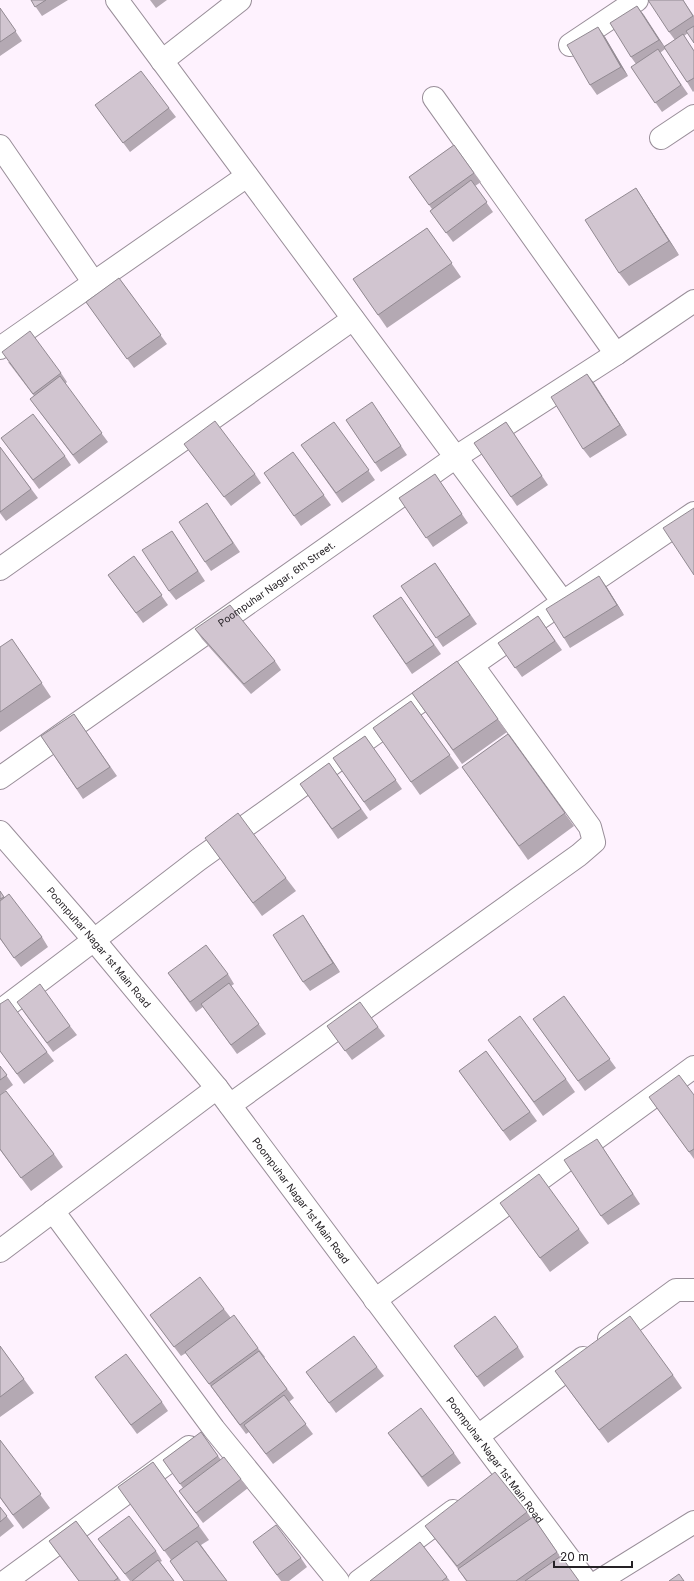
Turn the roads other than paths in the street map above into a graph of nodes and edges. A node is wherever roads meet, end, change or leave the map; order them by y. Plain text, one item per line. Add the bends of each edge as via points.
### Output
1 (116, 0) edge
2 (240, 0) edge
3 (637, 0) edge
4 (570, 45) edge
5 (162, 61) junction
6 (434, 98) dead end
7 (694, 116) edge
8 (661, 138) dead end
9 (0, 146) edge
10 (247, 176) junction
11 (94, 283) junction
12 (694, 301) edge
13 (353, 320) junction
14 (0, 348) edge
15 (616, 354) junction
16 (456, 457) junction
17 (694, 513) edge
18 (0, 569) edge
19 (563, 602) junction
20 (473, 666) junction
21 (0, 778) edge
22 (0, 832) edge
23 (94, 940) junction
24 (0, 1011) edge
25 (694, 1067) edge
26 (217, 1088) junction
27 (230, 1105) junction
28 (53, 1211) junction
29 (0, 1250) edge
30 (694, 1290) edge
31 (375, 1300) junction
32 (214, 1429) junction
33 (478, 1436) junction
34 (505, 1472) junction
35 (486, 1486) edge
36 (467, 1500) edge
37 (694, 1522) edge
38 (6, 1581) edge
39 (338, 1581) edge
40 (359, 1581) edge
41 (586, 1581) edge
42 (599, 1581) edge

1 - 5 street
2 - 5 street
3 - 4 street
5 - 10 street
6 - 15 street
7 - 8 street
9 - 11 street
10 - 11 street
10 - 13 street
11 - 14 street
12 - 15 street, Poompuhar Nagar, 6th Street.
13 - 16 street
13 - 18 street
15 - 16 street, Poompuhar Nagar, 6th Street.
16 - 19 street
16 - 21 street, Poompuhar Nagar, 6th Street.
17 - 19 street
19 - 20 street
20 - 23 street via 198,860
20 - 27 street via 590,827 594,842
22 - 23 street, Poompuhar Nagar 1st Main Road
23 - 24 street
23 - 26 street, Poompuhar Nagar 1st Main Road
25 - 31 street
26 - 27 street, Poompuhar Nagar 1st Main Road
26 - 28 street
27 - 31 street, Poompuhar Nagar 1st Main Road
28 - 29 street
28 - 32 street
30 - 33 street via 676,1290
31 - 33 street, Poompuhar Nagar 1st Main Road
32 - 38 street
32 - 39 street
33 - 34 street, Poompuhar Nagar 1st Main Road
34 - 35 street
34 - 41 street, Poompuhar Nagar 1st Main Road
36 - 40 street
37 - 42 street

